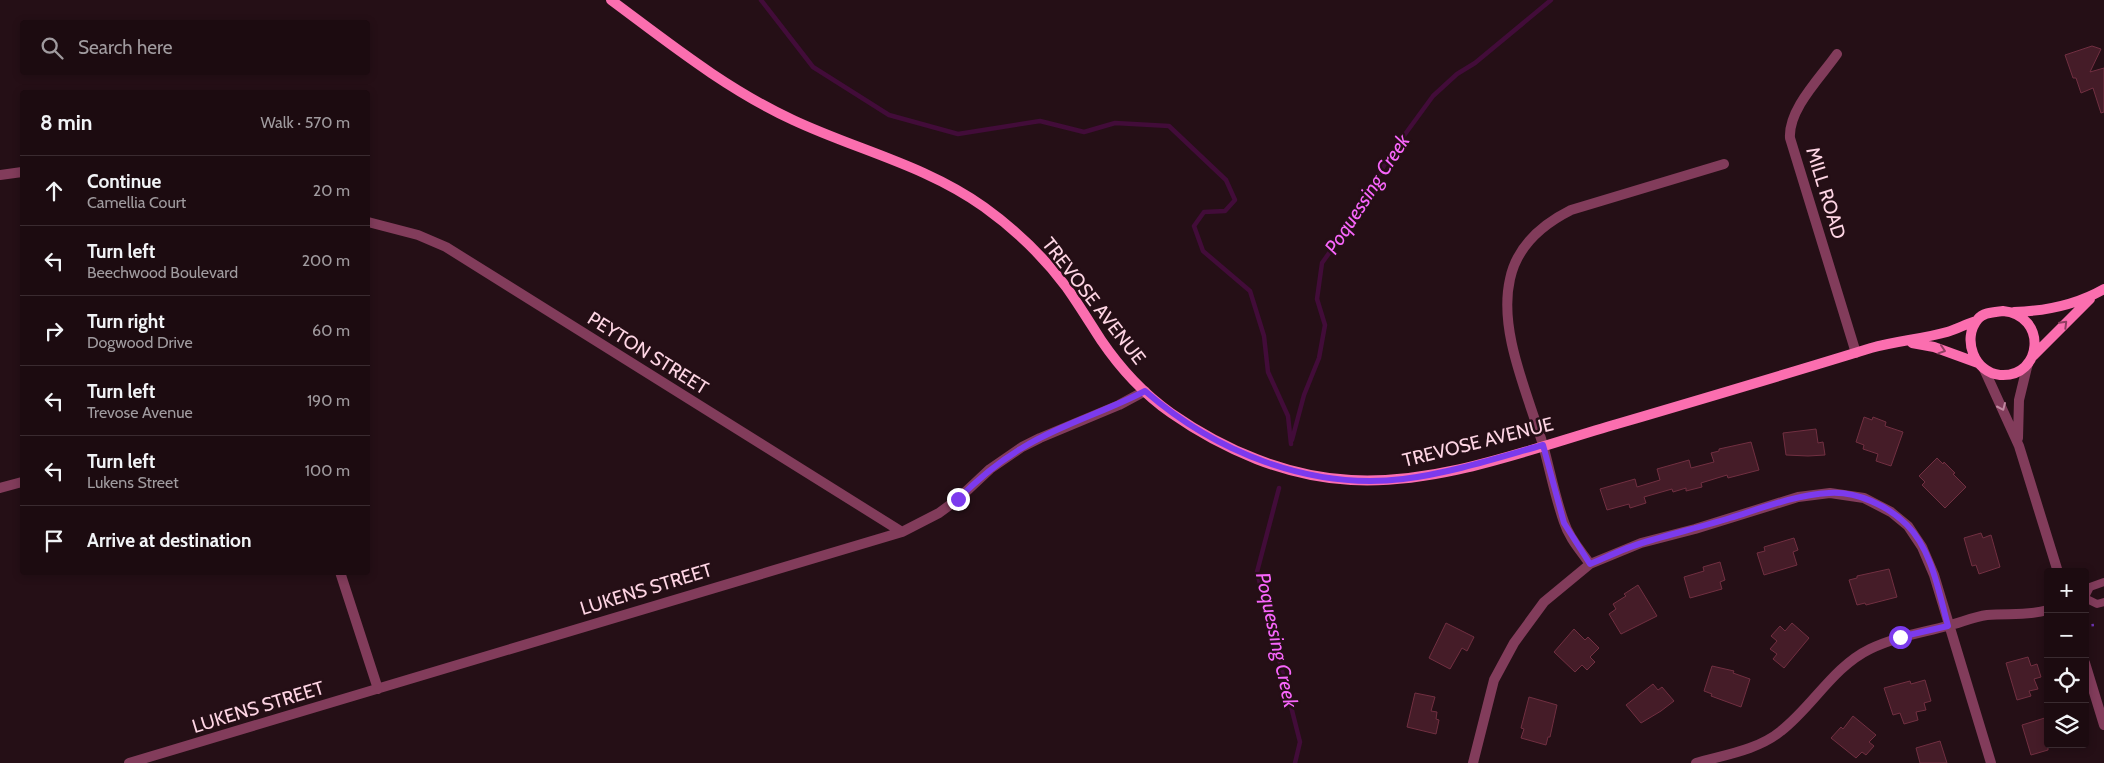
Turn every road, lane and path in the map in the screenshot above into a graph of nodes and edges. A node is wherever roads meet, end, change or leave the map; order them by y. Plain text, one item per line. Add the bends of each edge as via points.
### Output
1 (611, 0) edge
2 (1837, 54) dead end
3 (1724, 164) dead end
4 (20, 172) edge
5 (0, 175) edge
6 (370, 223) edge
7 (2101, 291) edge
8 (2011, 312) junction
9 (1976, 322) junction
10 (1903, 342) junction
11 (1856, 354) junction
12 (2030, 360) junction
13 (1981, 366) junction
14 (1145, 391) junction
15 (1543, 445) junction
16 (2019, 446) junction
17 (20, 483) edge
18 (0, 488) edge
19 (902, 532) junction
20 (1590, 564) junction
21 (2057, 568) edge
22 (341, 575) edge
23 (2104, 582) edge
24 (2089, 589) edge
25 (2089, 600) edge
26 (2104, 602) edge
27 (2044, 611) edge
28 (2094, 625) dead end
29 (1948, 626) junction
30 (2089, 626) edge
31 (2089, 676) edge
32 (378, 689) junction
33 (2104, 725) edge
34 (129, 763) edge
35 (1473, 763) edge
36 (1696, 763) edge
37 (1991, 763) edge

1 - 14 street, TREVOSE AVENUE via 700,65 759,102 794,121 921,171 980,204 1020,236 1054,272 1115,359
2 - 11 street, MILL ROAD via 1798,108 1791,124 1790,138
3 - 15 street via 1571,210 1538,231 1516,260 1510,278 1506,318
4 - 5 street
6 - 19 street, PEYTON STREET via 418,235 462,256
7 - 8 street via 2054,308
12 -> 7 street
8 - 9 street via 1988,313
8 - 12 street via 2030,326 2035,340
9 - 10 street, TREVOSE AVENUE
9 - 13 street via 1971,341 1974,356
10 - 11 street, TREVOSE AVENUE
10 -> 13 street, TREVOSE AVENUE via 1934,347
11 - 15 street, TREVOSE AVENUE
12 - 13 street via 2015,373 2007,374 1991,373
12 - 16 street via 2019,400
13 -> 16 street
14 - 15 street, TREVOSE AVENUE via 1173,414 1216,440 1266,463 1352,480 1403,479 1474,465
14 - 19 street, LUKENS STREET via 1022,447 939,513
15 - 20 street via 1564,523
16 - 21 street
17 - 18 street
19 - 32 street, LUKENS STREET
20 - 29 street via 1641,543 1798,498 1830,493 1864,498 1891,512 1908,526 1922,547 1934,575
20 - 35 street via 1544,602 1514,643 1494,680
22 - 32 street
23 - 24 lane
25 - 26 lane via 2097,604
27 - 29 street via 2027,615 1985,615
28 - 30 path
29 - 36 street via 1900,637 1869,649 1843,666 1780,732 1750,748
29 - 37 street
31 - 33 street
32 - 34 street, LUKENS STREET

